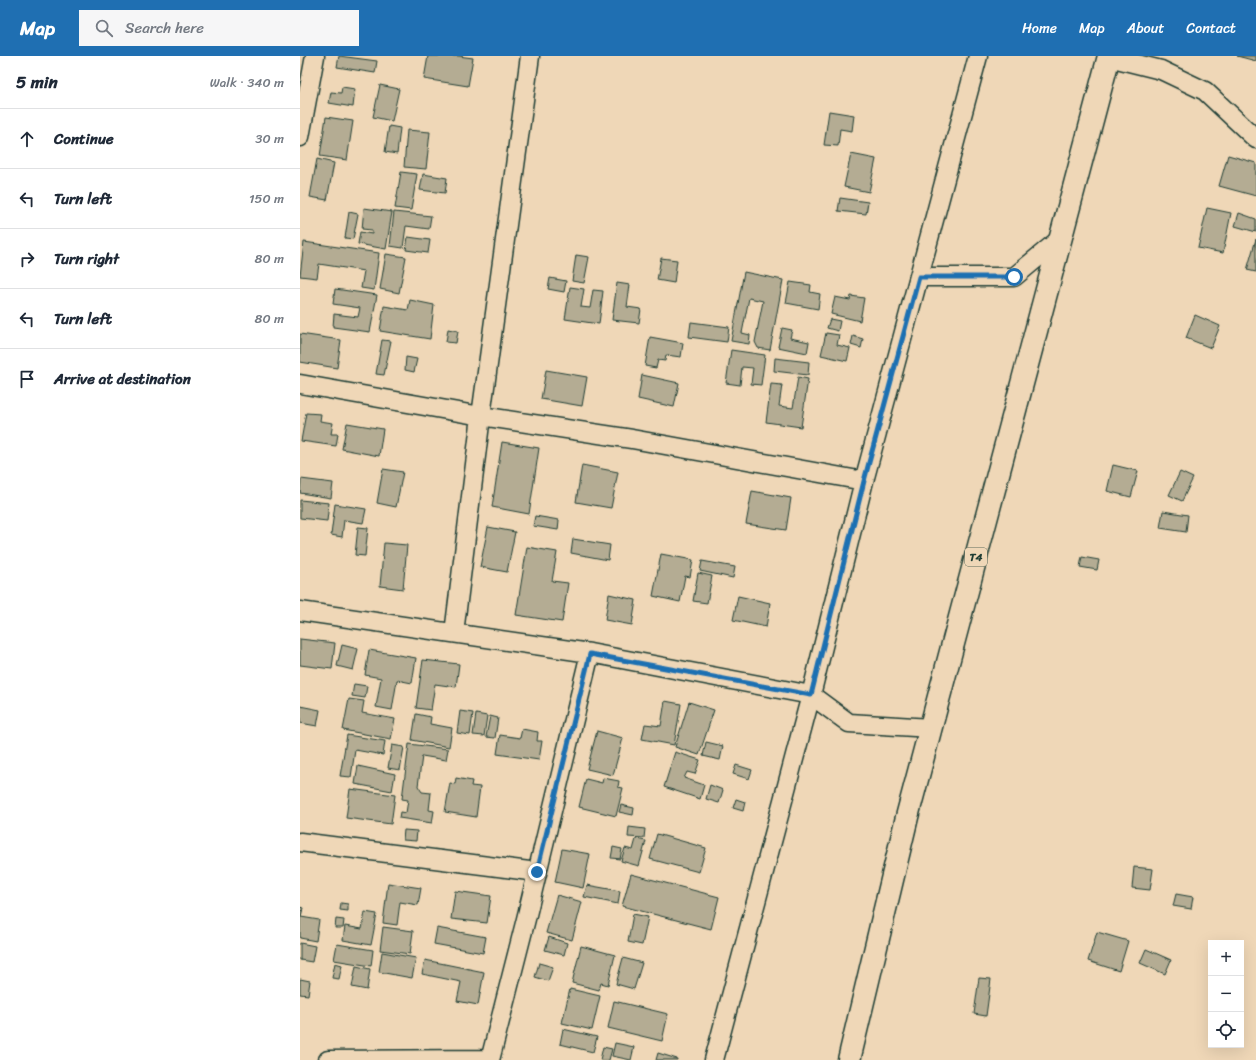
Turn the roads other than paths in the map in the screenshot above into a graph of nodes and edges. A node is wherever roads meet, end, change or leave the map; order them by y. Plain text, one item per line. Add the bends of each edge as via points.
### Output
1 (314, 56) edge
2 (530, 56) edge
3 (978, 56) edge
4 (1109, 56) edge
5 (300, 137) edge
6 (1256, 139) edge
7 (1061, 238) junction
8 (919, 277) junction
9 (300, 384) edge
10 (481, 416) junction
11 (864, 481) junction
12 (300, 611) edge
13 (454, 633) junction
14 (590, 654) junction
15 (811, 695) junction
16 (931, 728) junction
17 (300, 842) edge
18 (537, 872) junction
19 (490, 1059) edge
20 (328, 1060) edge
21 (714, 1060) edge
22 (849, 1060) edge

1 - 5 street
2 - 10 street
3 - 8 street
4 - 6 street via 1161,70 1205,91
4 - 7 highway, T4
7 - 8 street via 1014,277
7 - 16 highway, T4
8 - 11 street
9 - 10 street
10 - 11 street via 632,439
10 - 13 street
11 - 15 street
12 - 13 street
13 - 14 street
14 - 15 street
14 - 18 street
15 - 16 street via 849,723
15 - 21 street
16 - 22 highway, T4
17 - 18 street
18 - 19 street
19 - 20 street

